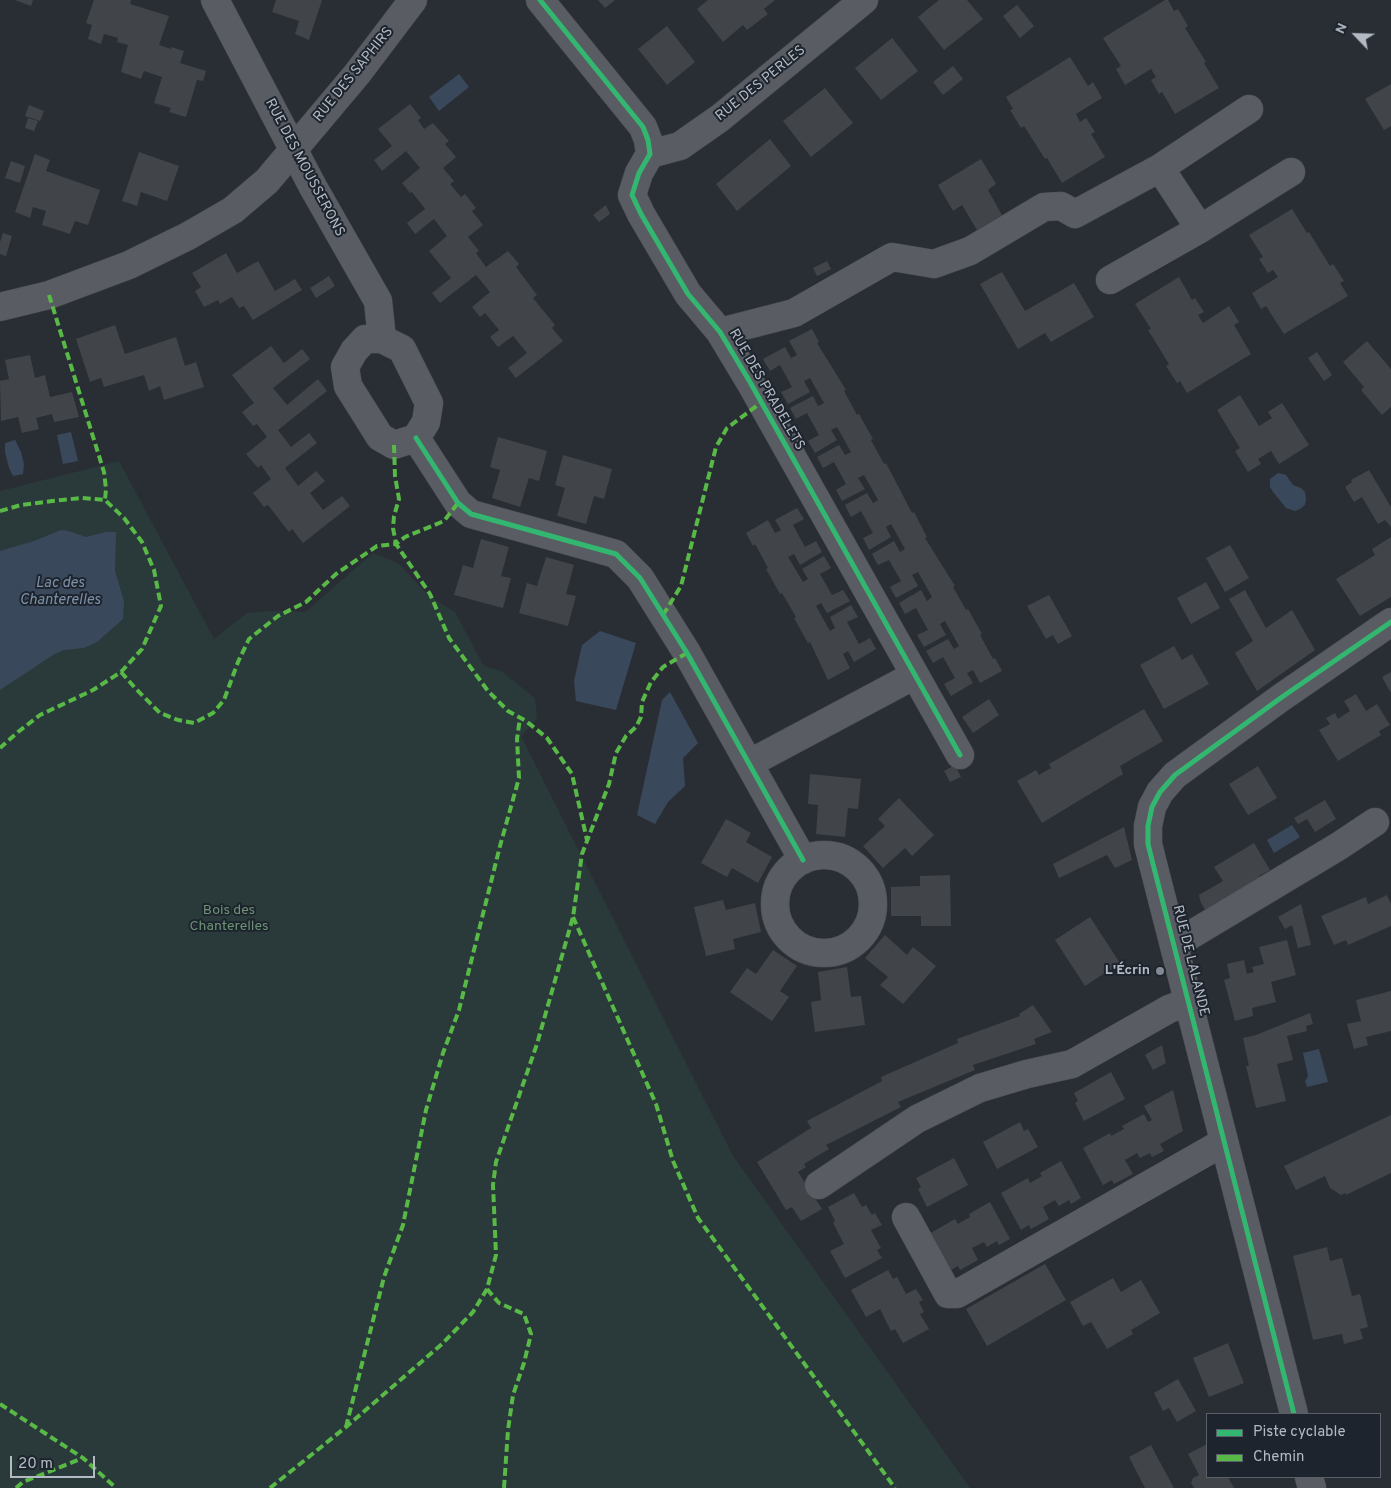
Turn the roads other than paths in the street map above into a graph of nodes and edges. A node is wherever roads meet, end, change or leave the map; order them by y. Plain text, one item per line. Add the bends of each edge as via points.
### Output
1 (215, 0) edge
2 (413, 0) edge
3 (540, 0) edge
4 (864, 0) edge
5 (1249, 109) dead end
6 (293, 148) junction
7 (650, 154) junction
8 (1160, 168) junction
9 (1291, 172) dead end
10 (1200, 229) junction
11 (1110, 280) dead end
12 (0, 307) edge
13 (720, 332) junction
14 (382, 339) junction
15 (416, 438) junction
16 (1391, 622) edge
17 (915, 675) junction
18 (960, 755) dead end
19 (750, 763) junction
20 (1375, 822) dead end
21 (803, 860) dead end
22 (1174, 945) junction
23 (1188, 1002) junction
24 (1224, 1142) junction
25 (819, 1185) dead end
26 (906, 1217) dead end
27 (1294, 1413) edge

1 - 6 street, RUE DES MOUSSERONS
2 - 6 street, RUE DES SAPHIRS via 357,74
3 - 7 street via 643,127
4 - 7 street, RUE DES PERLES via 720,118 680,146
5 - 8 street
6 - 12 street, RUE DES SAPHIRS via 268,181 233,210 188,236 129,265 58,291
6 - 14 street, RUE DES MOUSSERONS via 378,301
7 - 13 street, RUE DES PRADELETS via 632,195 688,294
8 - 10 street
8 - 13 street via 1075,214 1061,206 1044,207 970,251 934,264 892,257 794,313
9 - 10 street
10 - 11 street
13 - 17 street, RUE DES PRADELETS
14 - 15 street via 402,349 429,403 426,422
14 - 15 street via 365,339 354,352 345,367 348,386 380,437 394,445
15 - 19 street via 458,503 471,514 616,554 640,578
16 - 22 street, RUE DE LALANDE via 1199,756 1160,792 1152,807 1148,844
17 - 18 street, RUE DES PRADELETS
17 - 19 street
19 - 21 street
20 - 22 street
22 - 23 street, RUE DE LALANDE
23 - 24 street, RUE DE LALANDE
23 - 25 street via 1169,1009 1072,1064 980,1088 917,1119
24 - 26 street via 957,1294 948,1294
24 - 27 street, RUE DE LALANDE

